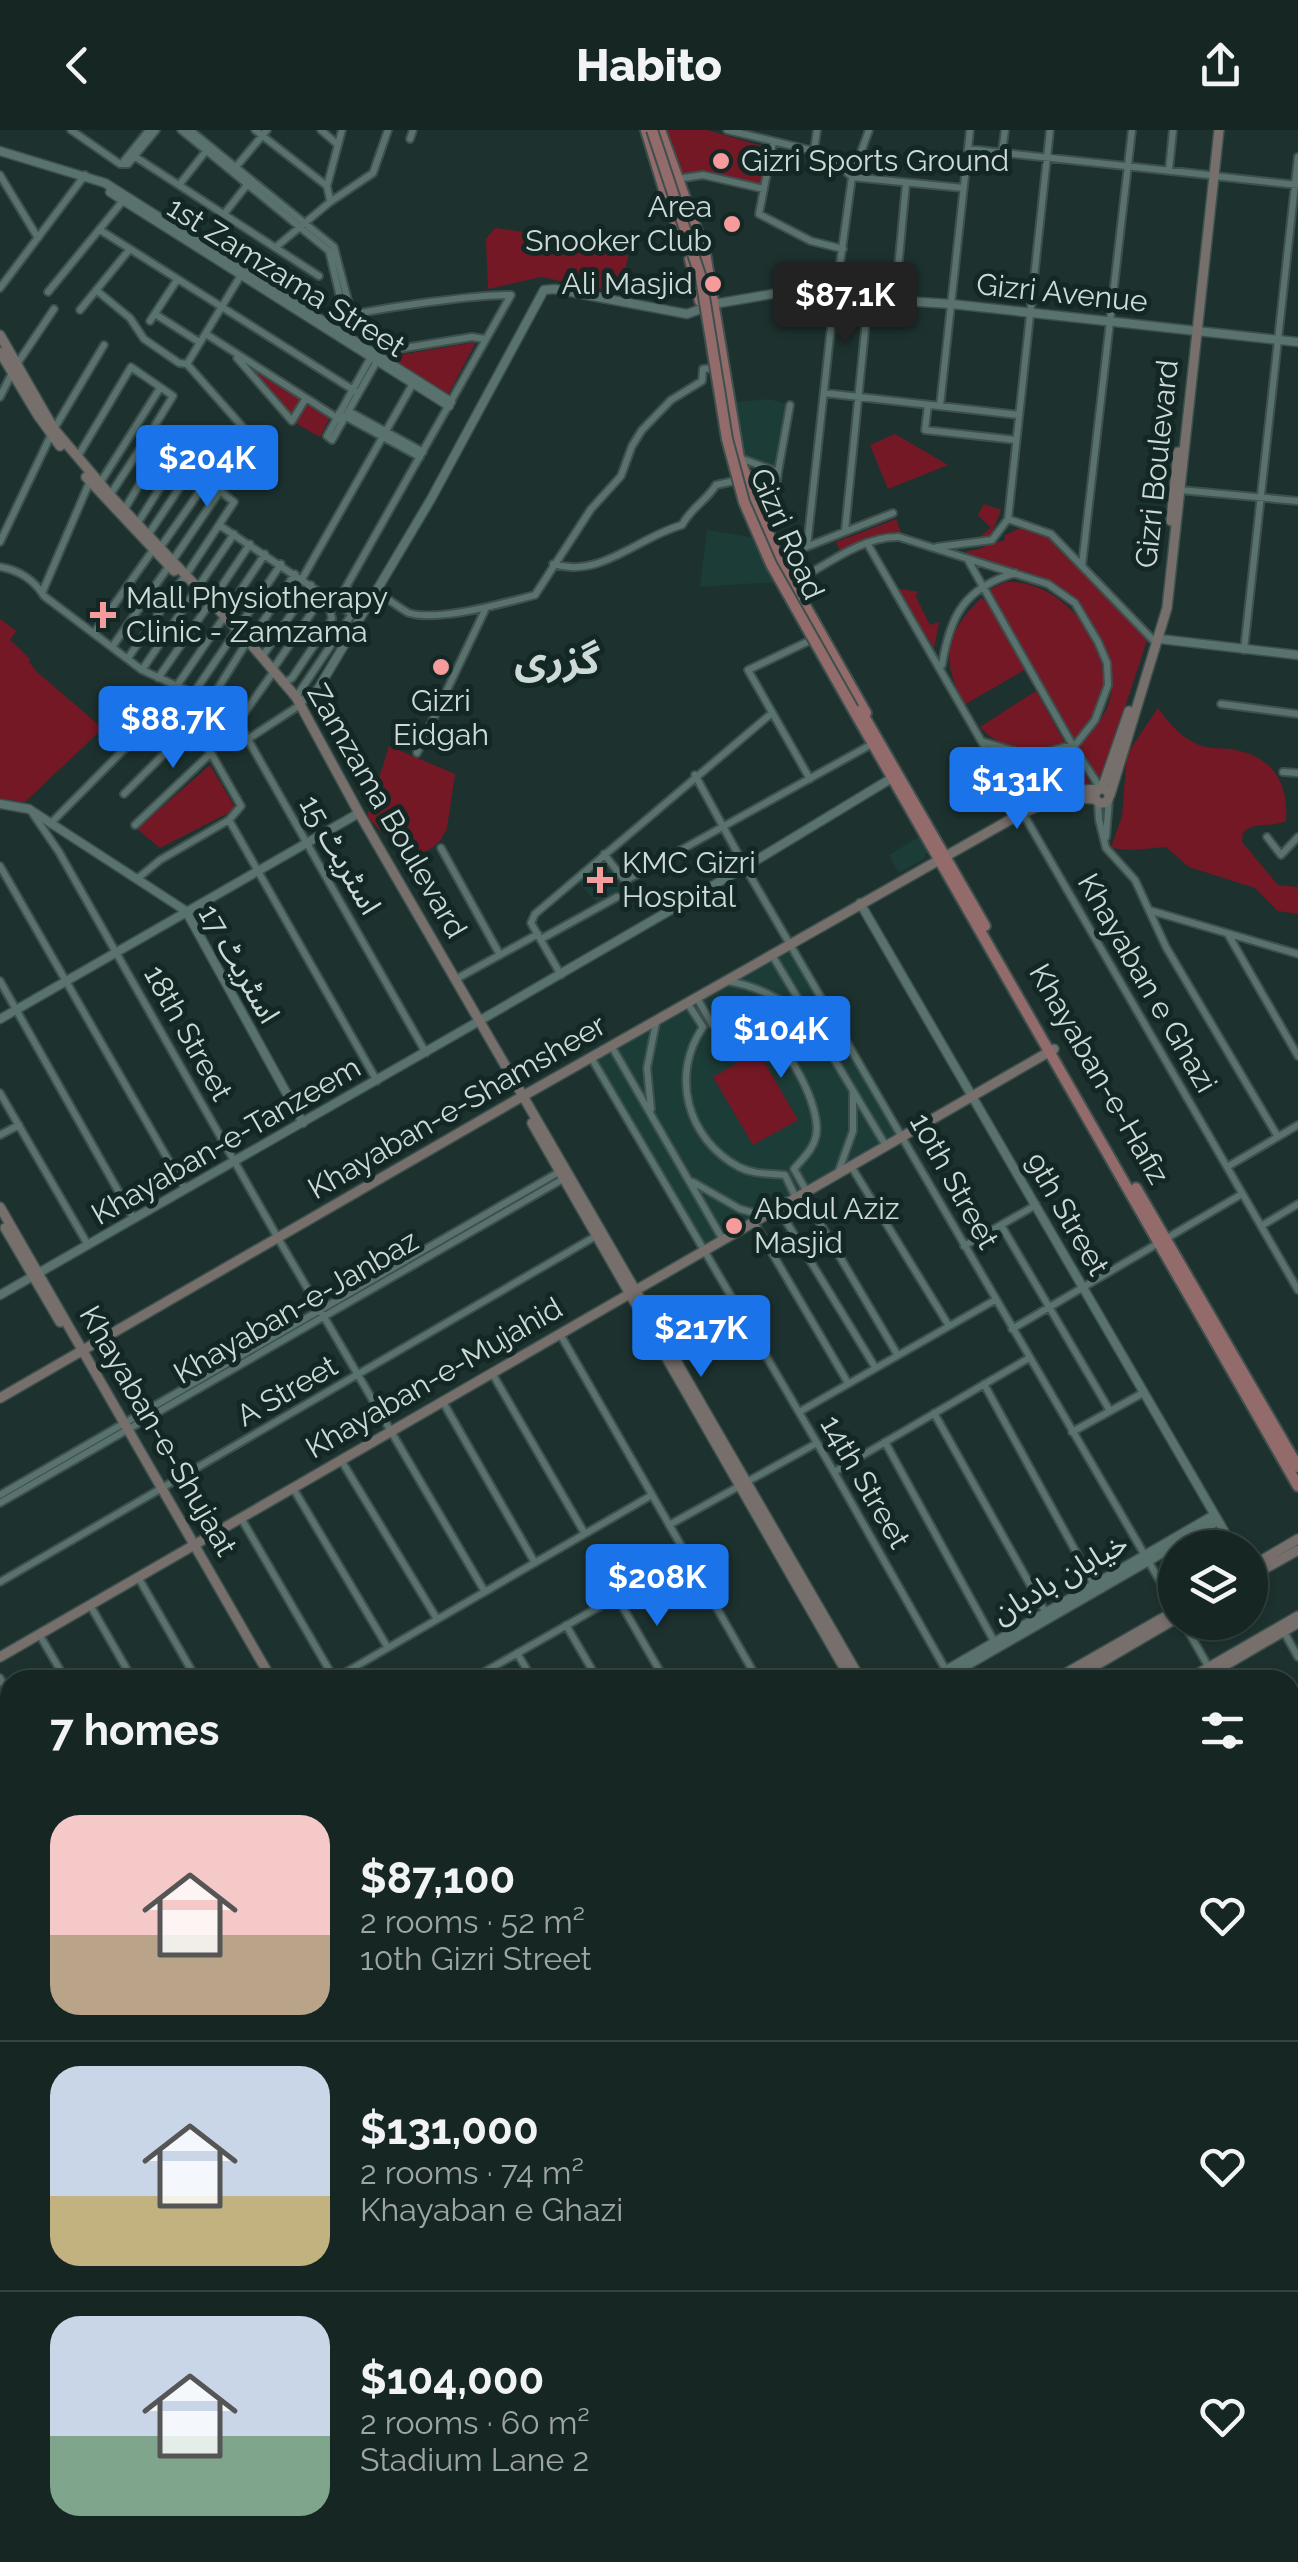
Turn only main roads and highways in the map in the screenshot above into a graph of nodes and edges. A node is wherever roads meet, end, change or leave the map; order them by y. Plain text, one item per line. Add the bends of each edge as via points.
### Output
1 (654, 130) edge
2 (1217, 130) edge
3 (708, 306) junction
4 (1194, 331) junction
5 (0, 335) edge
6 (0, 352) edge
7 (14, 369) junction
8 (52, 432) junction
9 (95, 482) junction
10 (156, 549) junction
11 (1157, 640) junction
12 (247, 644) junction
13 (272, 672) junction
14 (297, 702) junction
15 (874, 741) junction
16 (1102, 795) joint
17 (357, 815) junction
18 (941, 855) junction
19 (476, 1022) junction
20 (1052, 1051) junction
21 (521, 1097) junction
22 (0, 1207) edge
23 (0, 1219) edge
24 (1162, 1240) junction
25 (36, 1274) junction
26 (632, 1292) junction
27 (80, 1352) junction
28 (0, 1398) edge
29 (1298, 1466) edge
30 (742, 1484) junction
31 (1298, 1486) edge
32 (1298, 1539) edge
33 (192, 1546) junction
34 (1298, 1550) edge
35 (1268, 1560) edge
36 (1268, 1564) edge
37 (1158, 1619) edge
38 (1298, 1620) edge
39 (1158, 1629) edge
40 (0, 1657) edge
41 (263, 1670) edge
42 (845, 1670) edge
43 (855, 1670) edge
44 (1071, 1670) edge
45 (1088, 1670) edge
46 (1218, 1670) edge
47 (1218, 1670) edge

1 - 3 main road, Gizri Road via 666,196
1 - 3 main road, Gizri Road via 705,253
1 - 15 main road, bridge via 701,278 744,502 771,564
2 - 4 main road, Gizri Boulevard
3 - 15 main road, Gizri Road via 739,458 769,538
3 - 15 main road, Gizri Road via 712,368 734,481 752,531 809,642
4 - 11 main road, Gizri Boulevard
4 - 11 main road, Gizri Boulevard via 1167,608
5 - 7 main road, Zamzama Boulevard
6 - 7 main road, Zamzama Boulevard
7 - 8 main road, Zamzama Boulevard
8 - 9 main road, Zamzama Boulevard
8 - 9 main road, Zamzama Boulevard
9 - 10 main road, Zamzama Boulevard
9 - 10 main road, Zamzama Boulevard
10 - 12 main road, Zamzama Boulevard
11 - 16 main road, Gizri Boulevard
12 - 13 main road, Zamzama Boulevard
12 - 13 main road, Zamzama Boulevard
13 - 14 main road, Zamzama Boulevard
13 - 14 main road, Zamzama Boulevard
14 - 17 main road, Zamzama Boulevard
15 - 18 main road
15 - 18 main road, Gizri Road
16 - 18 main road, Khayaban-e-Shamsheer via 1051,794
17 - 19 main road, Zamzama Boulevard
17 - 19 main road, Zamzama Boulevard
18 - 20 main road, Khayaban-e-Hafiz
18 - 21 main road, Khayaban-e-Shamsheer
19 - 21 main road, Zamzama Boulevard
20 - 24 main road, Khayaban-e-Hafiz
20 - 26 main road, Khayaban-e-Mujahid
21 - 26 main road
21 - 26 main road
21 - 27 main road, Khayaban-e-Shamsheer
22 - 25 main road, Khayaban-e-Shujaat
23 - 25 main road, Khayaban-e-Shujaat
24 - 29 main road, Khayaban-e-Hafiz
24 - 31 main road, Khayaban-e-Hafiz
25 - 27 main road, Khayaban-e-Shujaat
26 - 30 main road
26 - 33 main road, Khayaban-e-Mujahid
27 - 28 main road, Khayaban-e-Shamsheer
27 - 33 main road, Khayaban-e-Shujaat
30 - 42 main road
30 - 43 main road
32 - 35 main road
33 - 40 main road, Khayaban-e-Mujahid
33 - 41 main road, Khayaban-e-Shujaat
34 - 36 main road
37 - 44 main road
38 - 46 main road
38 - 47 main road
39 - 45 main road

